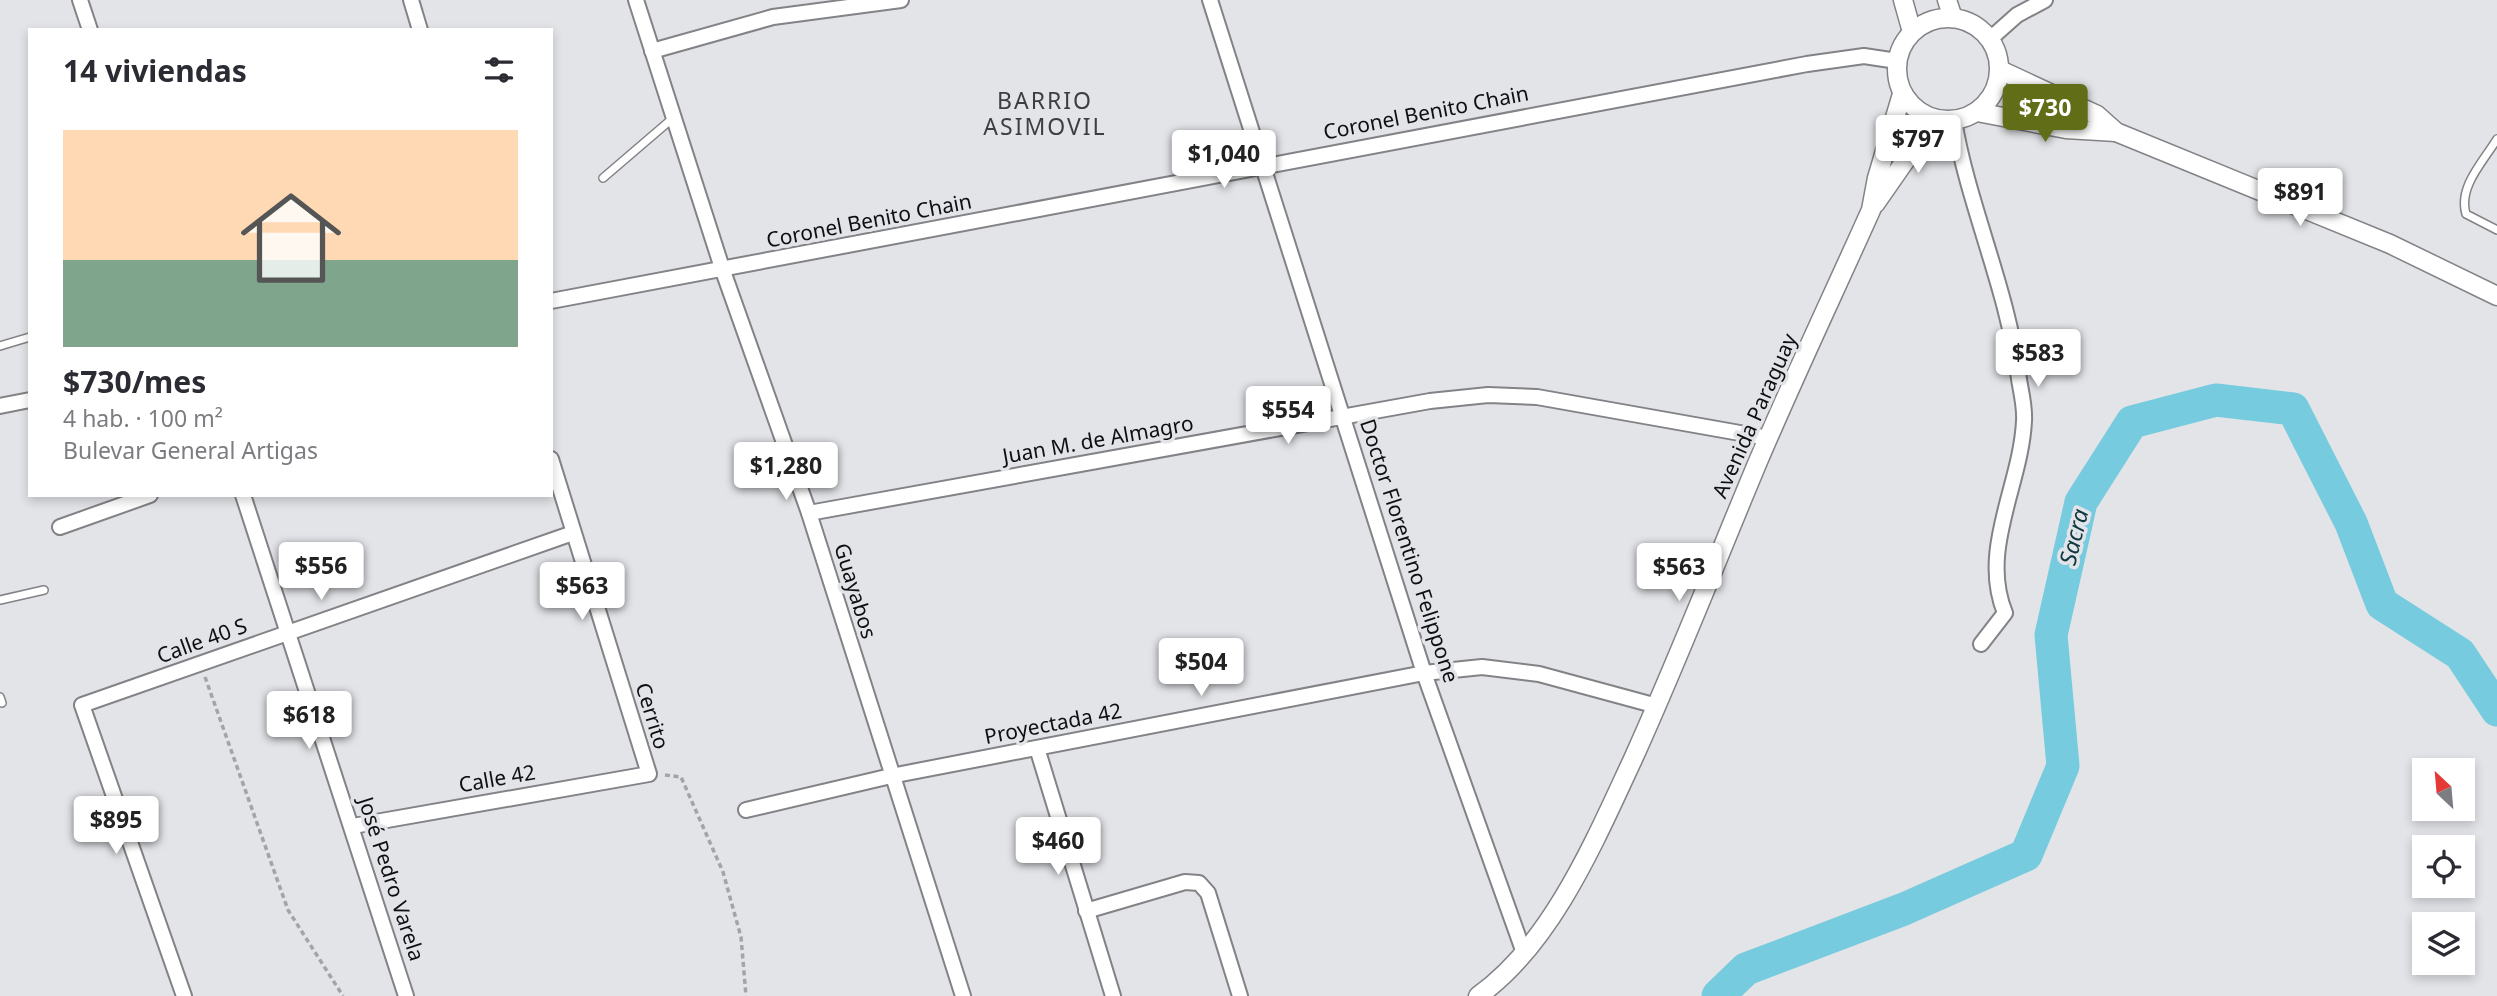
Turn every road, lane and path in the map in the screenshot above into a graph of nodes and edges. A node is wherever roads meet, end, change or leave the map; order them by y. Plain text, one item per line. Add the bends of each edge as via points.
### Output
1 (80, 0) edge
2 (411, 0) edge
3 (636, 0) edge
4 (901, 0) edge
5 (1210, 0) edge
6 (1903, 0) edge
7 (1947, 0) edge
8 (2045, 0) edge
9 (1953, 18) junction
10 (89, 28) edge
11 (419, 28) edge
12 (1912, 32) junction
13 (1990, 39) junction
14 (652, 51) junction
15 (1897, 61) junction
16 (2000, 70) junction
17 (1902, 94) junction
18 (1977, 112) junction
19 (673, 118) junction
20 (1948, 121) junction
21 (2116, 132) junction
22 (2497, 139) edge
23 (1264, 164) junction
24 (603, 178) dead end
25 (1871, 210) junction
26 (2497, 230) edge
27 (723, 271) junction
28 (2497, 296) edge
29 (553, 301) edge
30 (28, 338) edge
31 (0, 346) edge
32 (28, 400) edge
33 (0, 405) edge
34 (1344, 418) junction
35 (1768, 438) junction
36 (553, 466) edge
37 (144, 497) edge
38 (244, 497) edge
39 (809, 513) junction
40 (60, 527) dead end
41 (573, 533) junction
42 (44, 590) dead end
43 (0, 600) edge
44 (288, 632) junction
45 (1981, 644) dead end
46 (201, 665) junction
47 (1424, 673) junction
48 (1657, 706) junction
49 (1037, 748) junction
50 (649, 774) junction
51 (891, 776) junction
52 (746, 810) dead end
53 (352, 827) junction
54 (1086, 911) junction
55 (1524, 953) junction
56 (184, 996) edge
57 (344, 996) edge
58 (406, 996) edge
59 (746, 996) edge
60 (963, 996) edge
61 (1112, 996) edge
62 (1240, 996) edge
63 (1478, 996) edge

1 - 10 street
2 - 11 street
3 - 14 street, Guayabos
4 - 14 street via 773,17
5 - 23 street, Doctor Florentino Felippone
6 - 12 street
7 - 9 street
8 - 13 street via 2017,15
9 - 12 street via 1931,21
9 - 13 street via 1974,24
12 - 15 street
13 - 16 street
14 - 19 street, Guayabos
15 - 17 street
15 - 23 street, Coronel Benito Chain via 1843,58
16 - 18 street via 1994,94
16 - 21 street via 2098,115
17 - 20 street via 1919,112
17 - 25 street, Avenida Paraguay
18 - 20 street
18 - 21 street via 2066,129
19 - 24 lane
19 - 27 street, Guayabos
20 - 25 street via 1914,148
20 - 45 street via 2014,340 2024,420 1996,561 1997,593 2005,613
21 - 28 street via 2390,244
22 - 26 lane via 2465,190 2463,203 2466,214
23 - 27 street, Coronel Benito Chain
23 - 34 street, Doctor Florentino Felippone
25 - 35 street, Avenida Paraguay
27 - 29 street, Coronel Benito Chain
27 - 39 street, Guayabos
30 - 31 lane
32 - 33 street
34 - 35 street, Juan M. de Almagro via 1430,401 1488,395 1538,397
34 - 39 street, Juan M. de Almagro
34 - 47 street, Doctor Florentino Felippone
35 - 48 street, Avenida Paraguay
36 - 41 street, Cerrito
37 - 40 street
38 - 44 street, José Pedro Varela
39 - 51 street, Guayabos
41 - 44 street, Calle 40 S
41 - 50 street, Cerrito
42 - 43 lane
44 - 46 street, Calle 40 S
44 - 53 street, José Pedro Varela
46 - 56 street, Calle 40 S via 82,705
46 - 57 path via 288,910
47 - 48 street, Proyectada 42 via 1482,667 1539,674
47 - 49 street, Proyectada 42
47 - 55 street, Doctor Florentino Felippone
48 - 55 street, Avenida Paraguay via 1597,838
49 - 51 street, Proyectada 42
49 - 54 street
50 - 53 street, Calle 42
50 - 59 path, Cerrito via 681,777 723,872 741,937
51 - 52 street, Proyectada 42
51 - 60 street, Guayabos
53 - 58 street, José Pedro Varela
54 - 61 street
54 - 62 street via 1185,882 1199,883 1208,893
55 - 63 street, Avenida Paraguay

